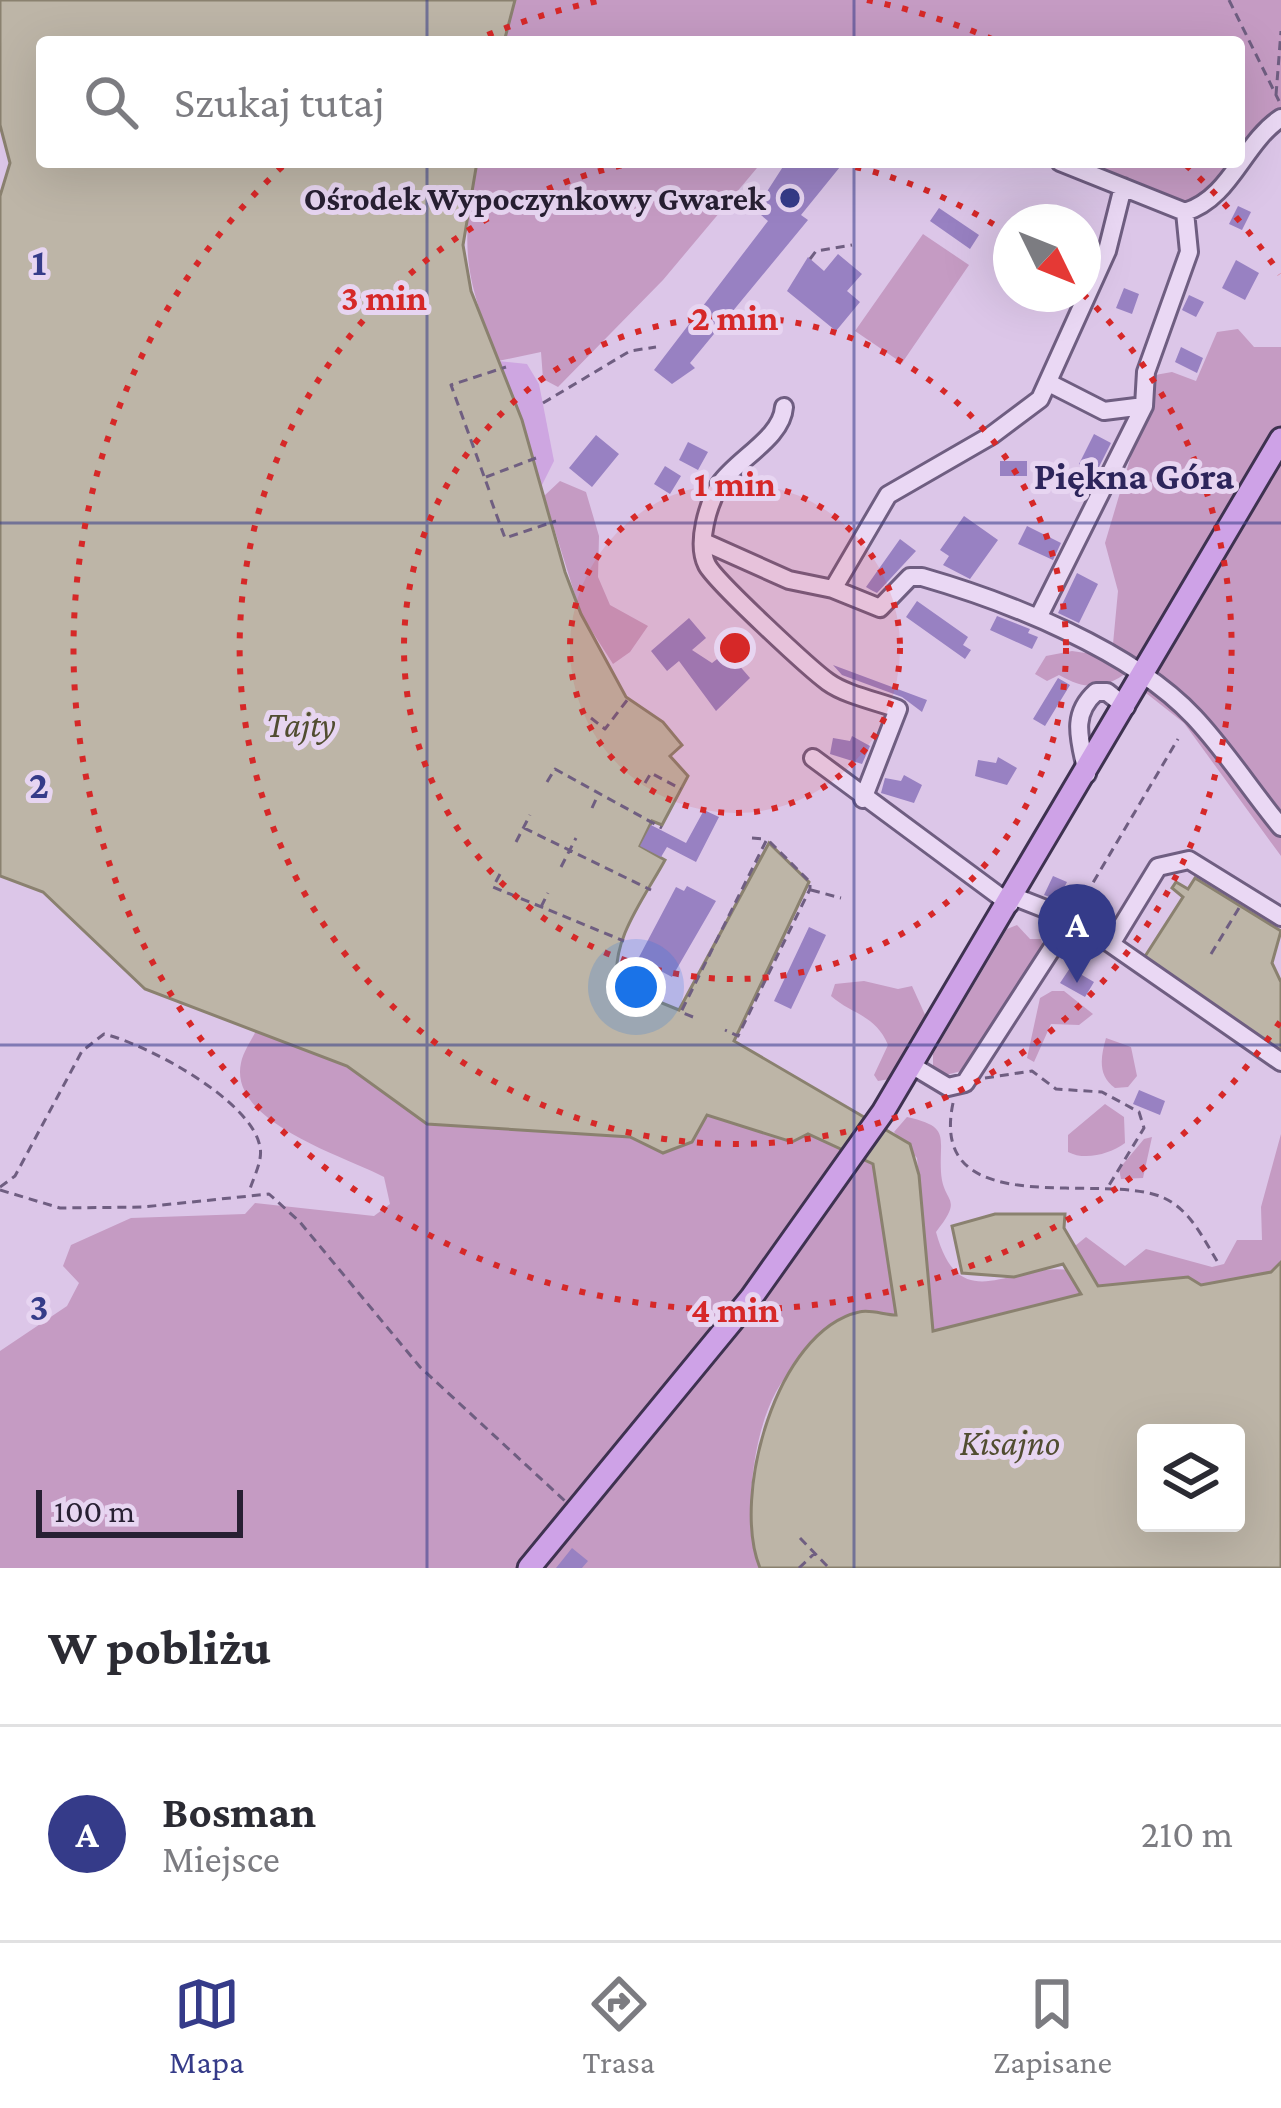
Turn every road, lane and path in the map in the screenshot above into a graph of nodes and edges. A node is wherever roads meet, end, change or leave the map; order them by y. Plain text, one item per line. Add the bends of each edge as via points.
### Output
1 (1229, 0) edge
2 (1281, 32) edge
3 (1276, 95) junction
4 (1281, 106) edge
5 (1281, 118) edge
6 (1245, 157) edge
7 (1075, 168) edge
8 (1236, 168) edge
9 (1124, 187) junction
10 (1185, 212) junction
11 (852, 245) dead end
12 (810, 260) dead end
13 (656, 347) dead end
14 (506, 367) dead end
15 (1051, 384) junction
16 (542, 403) dead end
17 (784, 406) dead end
18 (1144, 406) junction
19 (1281, 439) edge
20 (536, 458) dead end
21 (484, 478) junction
22 (489, 490) dead end
23 (491, 500) dead end
24 (556, 521) dead end
25 (704, 542) junction
26 (832, 589) junction
27 (1039, 616) junction
28 (1144, 678) junction
29 (628, 699) dead end
30 (1126, 707) junction
31 (591, 718) dead end
32 (1178, 739) dead end
33 (813, 758) dead end
34 (1087, 774) junction
35 (548, 782) dead end
36 (645, 783) dead end
37 (681, 789) dead end
38 (598, 796) junction
39 (863, 799) junction
40 (592, 808) dead end
41 (530, 815) dead end
42 (1281, 827) edge
43 (524, 828) junction
44 (662, 828) dead end
45 (576, 838) dead end
46 (752, 838) dead end
47 (767, 839) junction
48 (516, 842) dead end
49 (569, 851) junction
50 (561, 867) dead end
51 (500, 874) dead end
52 (810, 889) junction
53 (651, 890) dead end
54 (548, 892) dead end
55 (841, 898) dead end
56 (1012, 900) junction
57 (1240, 906) dead end
58 (541, 907) junction
59 (1281, 917) edge
60 (1071, 919) junction
61 (624, 941) dead end
62 (1111, 944) junction
63 (1211, 954) dead end
64 (693, 1017) dead end
65 (725, 1030) dead end
66 (1281, 1062) edge
67 (913, 1066) junction
68 (971, 1074) junction
69 (956, 1089) junction
70 (0, 1188) edge
71 (1108, 1189) junction
72 (248, 1194) junction
73 (1216, 1261) dead end
74 (575, 1510) junction
75 (800, 1538) dead end
76 (814, 1553) junction
77 (828, 1567) edge
78 (529, 1568) edge
79 (799, 1568) edge

1 - 3 path
2 - 3 path
3 - 4 path
5 - 6 street
7 - 9 street
8 - 10 street via 1215,195
9 - 10 street
9 - 15 street via 1107,251
10 - 18 street via 1189,252 1146,372
11 - 12 path via 816,251
13 - 16 path via 630,351
14 - 21 path via 451,385
15 - 18 street via 1104,411
15 - 26 street via 1015,419 888,495
17 - 25 street via 775,429 722,481
18 - 27 street
19 - 28 main road
20 - 21 path
21 - 22 path
23 - 24 path via 505,538
25 - 26 street via 789,580
25 - 39 street via 706,565 828,682 898,709
26 - 27 street via 880,608 910,577 922,577
27 - 28 street
28 - 30 main road
28 - 42 street via 1192,715
29 - 31 path via 604,729
30 - 34 main road
30 - 34 street via 1107,692 1083,704 1077,718
32 - 60 path
33 - 39 street
34 - 56 main road
35 - 38 path via 555,769
36 - 37 path via 651,773
38 - 40 path
38 - 44 path
39 - 56 street
41 - 43 path
43 - 48 path
43 - 49 path
45 - 49 path
46 - 47 path
47 - 52 path
47 - 64 path via 681,1012
49 - 50 path
49 - 53 path
51 - 58 path via 493,887
52 - 55 path
52 - 65 path via 738,1036
54 - 58 path
56 - 60 street
56 - 67 main road
57 - 63 path
58 - 61 path
59 - 62 street via 1189,860 1158,867
60 - 62 street
60 - 68 street
62 - 66 street
67 - 69 street
67 - 74 main road via 751,1298
68 - 69 street
68 - 71 path via 1033,1070 1056,1089 1102,1091 1139,1112 1144,1128
69 - 71 path via 951,1134 982,1176 1016,1186
70 - 72 path via 60,1208
70 - 72 path via 15,1176 82,1051 104,1034 192,1074 251,1127 260,1158
71 - 73 path via 1164,1198 1197,1228
72 - 74 path via 268,1194 299,1222 420,1367
74 - 78 main road
75 - 76 path
76 - 77 path
76 - 79 path

